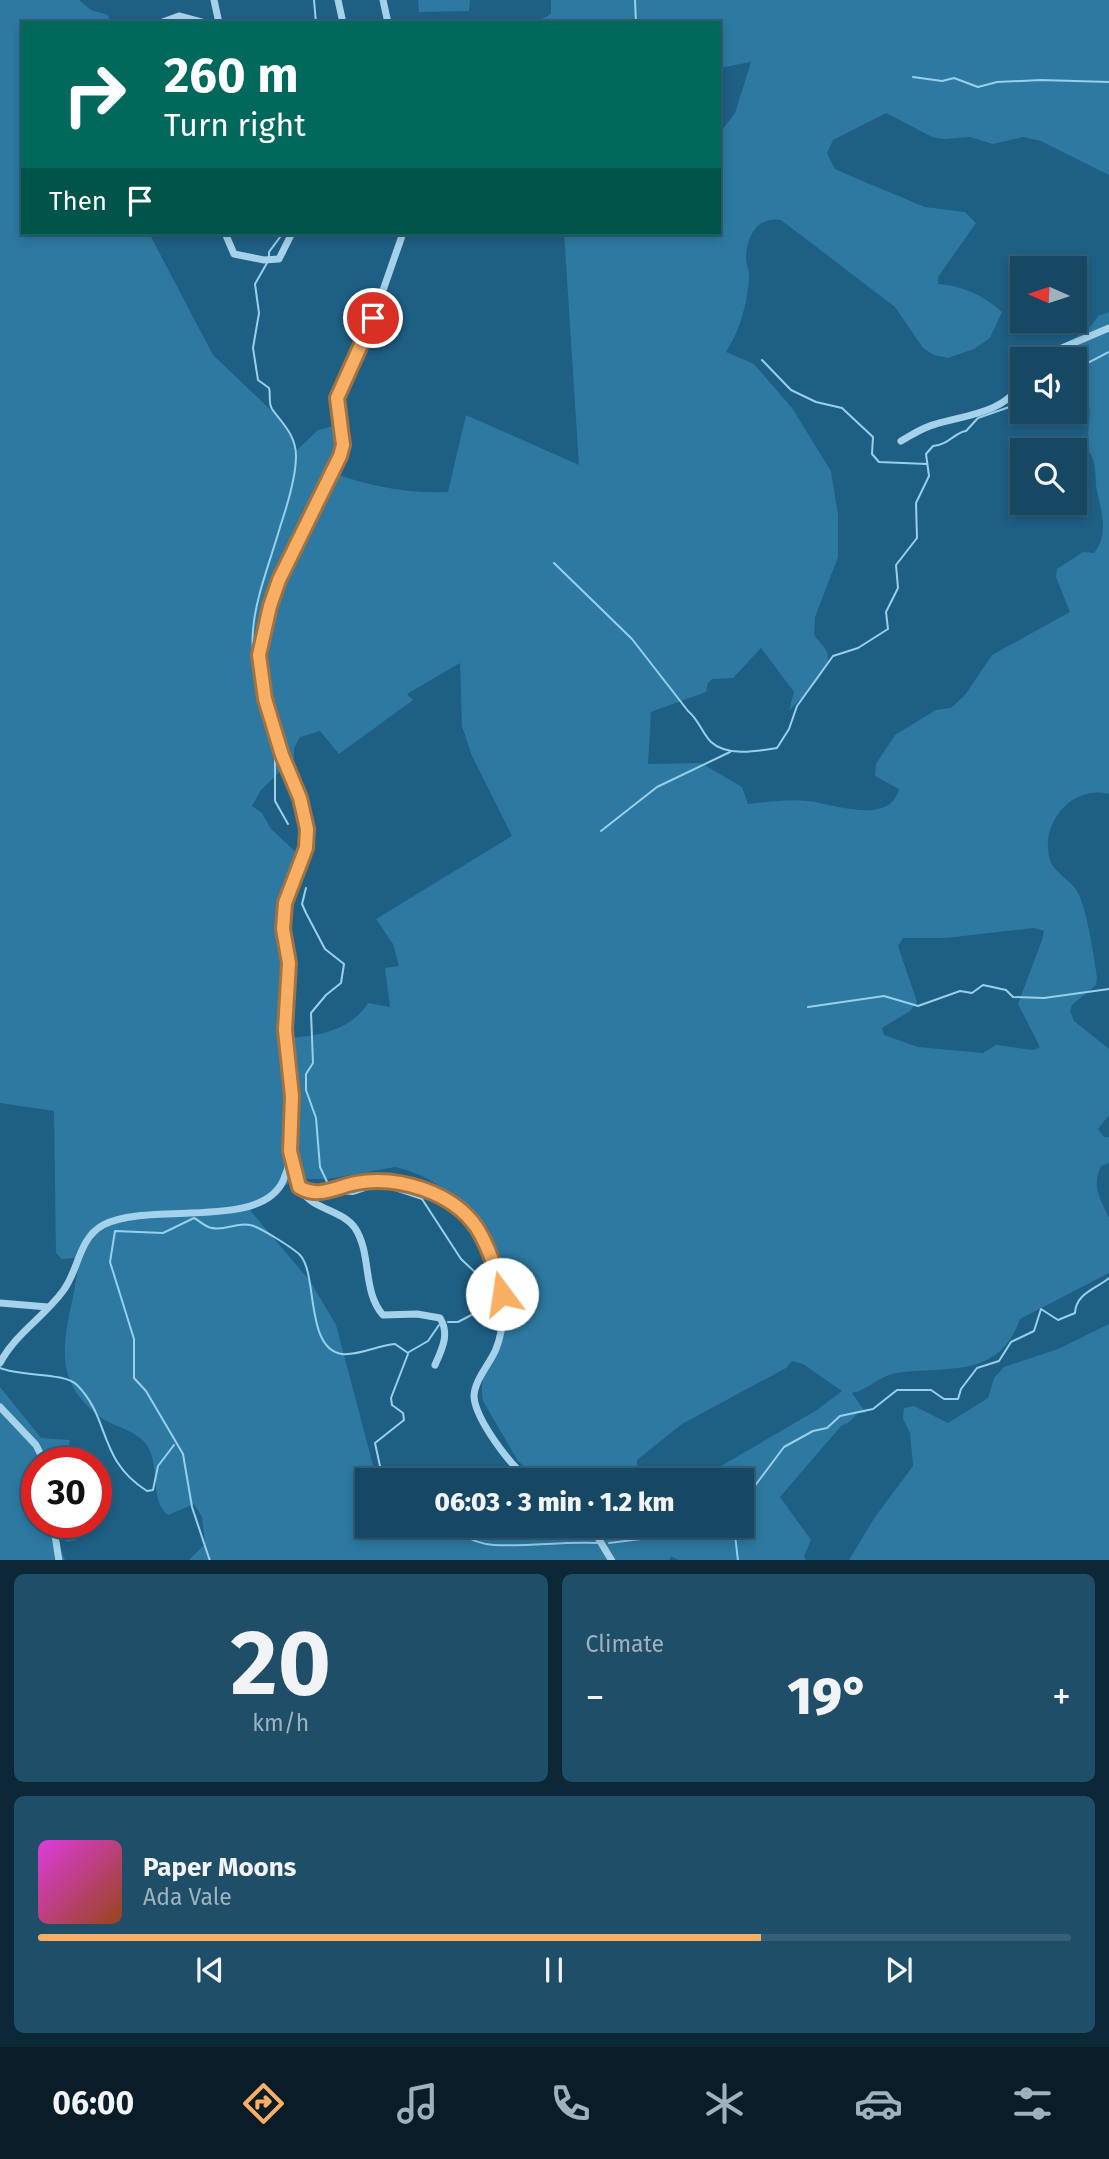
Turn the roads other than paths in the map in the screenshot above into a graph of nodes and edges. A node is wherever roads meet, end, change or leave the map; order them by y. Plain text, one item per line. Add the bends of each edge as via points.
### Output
1 (214, 0) edge
2 (338, 0) edge
3 (383, 0) edge
4 (165, 21) edge
5 (198, 21) edge
6 (219, 21) edge
7 (343, 21) edge
8 (387, 21) edge
9 (226, 235) edge
10 (291, 235) edge
11 (402, 235) edge
12 (1109, 328) edge
13 (1064, 347) edge
14 (1010, 397) edge
15 (901, 441) dead end
16 (290, 1151) junction
17 (299, 1187) junction
18 (0, 1303) edge
19 (48, 1307) junction
20 (0, 1363) edge
21 (435, 1364) dead end
22 (0, 1407) edge
23 (37, 1447) edge
24 (517, 1468) edge
25 (55, 1538) edge
26 (598, 1538) edge
27 (59, 1560) edge
28 (612, 1560) edge

1 - 6 street
2 - 7 street
3 - 8 street
4 - 5 street via 179,16
9 - 10 street via 234,254 270,261 279,259
11 - 16 street via 366,339 339,390 340,456 279,580 261,642 259,668 265,699 300,798 307,840 284,916 290,975 285,1030 292,1096
12 - 13 street
14 - 15 street via 957,421 931,425
16 - 17 street
16 - 19 street via 284,1180 257,1203 227,1211 130,1215 93,1231 69,1283
17 - 21 street via 312,1202 355,1228 383,1315 440,1318 445,1337
17 - 24 street via 317,1193 354,1183 404,1183 457,1207 476,1227 492,1255 502,1294 502,1319 498,1345 477,1383 474,1400 495,1441
18 - 19 street
19 - 20 street
22 - 23 street
25 - 27 street
26 - 28 street

